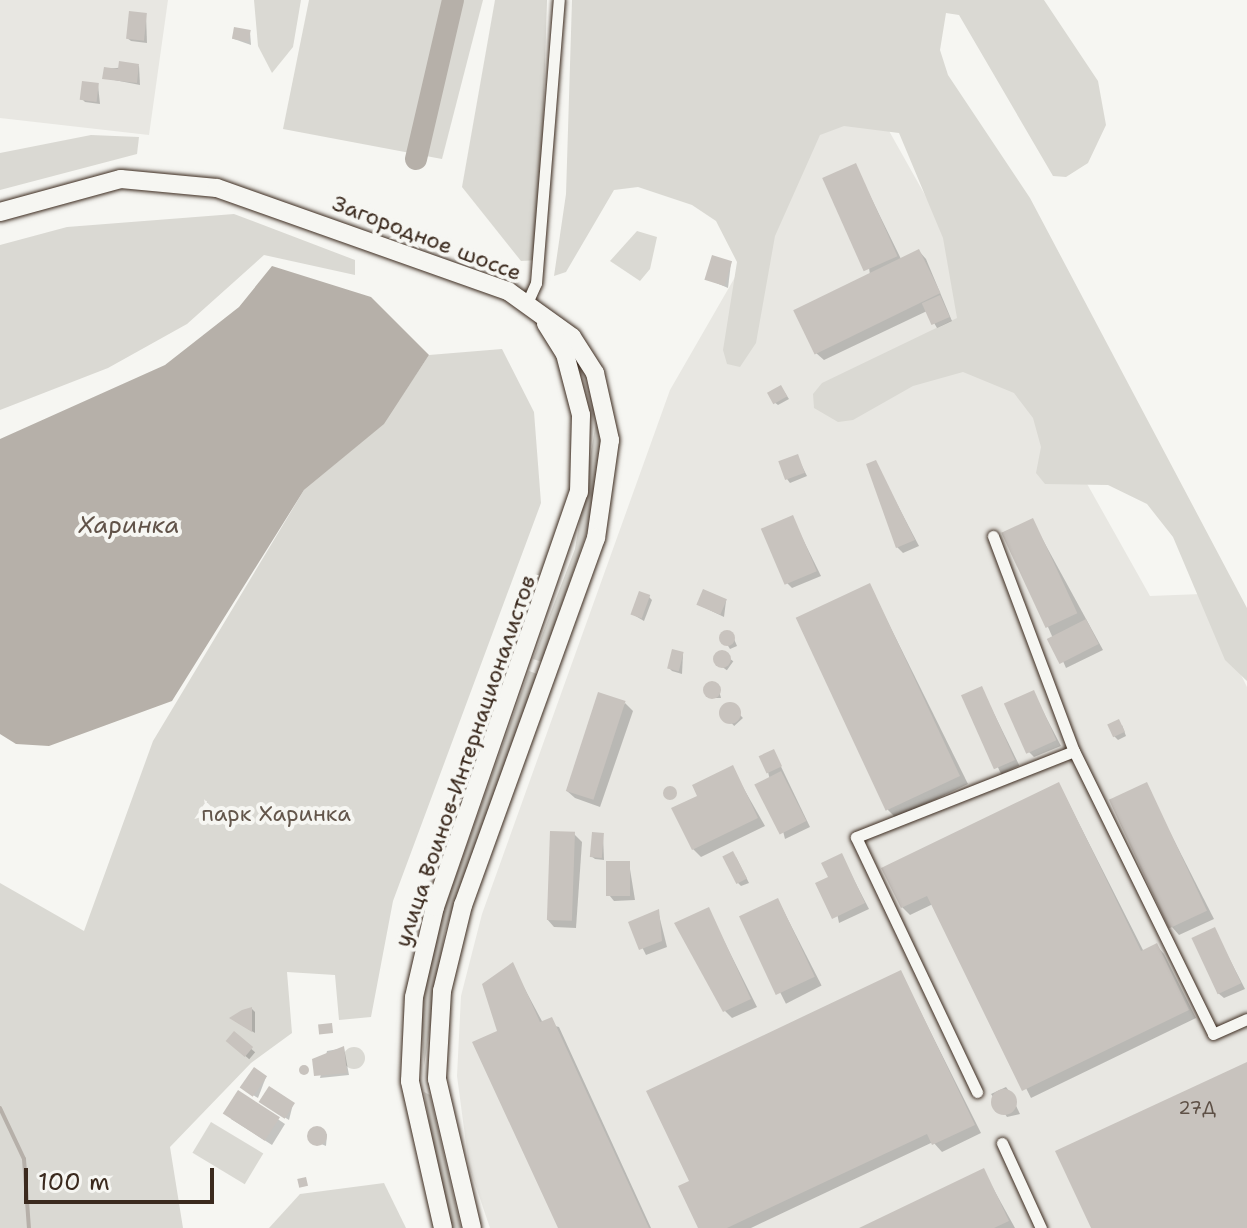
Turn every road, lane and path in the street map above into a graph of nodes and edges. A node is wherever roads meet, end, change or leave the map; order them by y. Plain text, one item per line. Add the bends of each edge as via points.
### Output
1 (559, 0) edge
2 (0, 212) edge
3 (527, 303) junction
4 (543, 317) junction
5 (607, 406) junction
6 (581, 415) junction
7 (993, 536) dead end
8 (563, 633) joint
9 (1074, 751) junction
10 (1247, 1019) edge
11 (977, 1092) dead end
12 (1002, 1143) dead end
13 (443, 1228) edge
14 (472, 1228) edge
15 (1041, 1228) edge

1 - 3 street via 536,283
2 - 3 main road, Загородное шоссе via 92,183 151,176 195,183 470,275
3 - 4 main road, Загородное шоссе
4 - 5 main road, Загородное шоссе via 572,337
4 - 6 main road, улица Воинов-Интернационалистов via 565,354
5 - 6 street
5 - 8 main road, Загородное шоссе via 604,507
6 - 13 main road, улица Воинов-Интернационалистов via 571,525 435,907 417,977 410,1081
7 - 9 street
8 - 14 main road, улица Воинов-Интернационалистов via 463,905 442,991 437,1079
9 - 10 street via 1213,1034
9 - 11 street via 856,837
12 - 15 street

